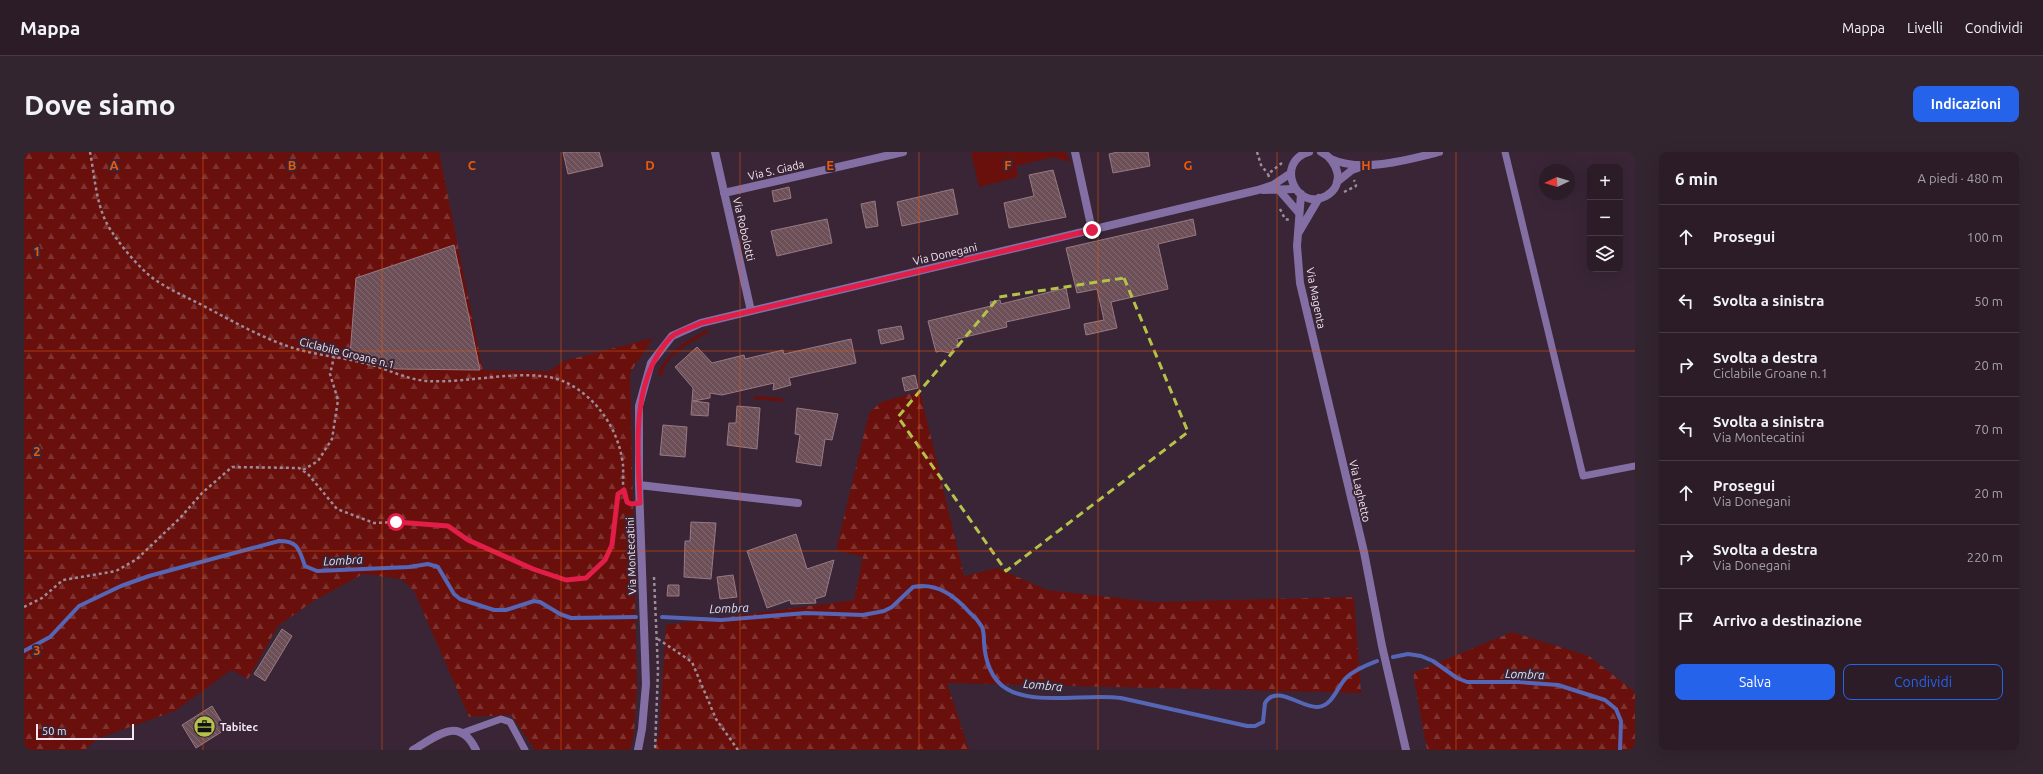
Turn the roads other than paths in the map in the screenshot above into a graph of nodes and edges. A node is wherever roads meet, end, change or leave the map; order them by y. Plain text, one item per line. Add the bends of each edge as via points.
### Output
1 (715, 152) edge
2 (903, 152) edge
3 (1075, 152) edge
4 (1309, 152) edge
5 (1322, 152) edge
6 (1439, 152) edge
7 (1505, 152) edge
8 (1298, 154) edge
9 (1331, 159) junction
10 (1366, 165) junction
11 (1291, 173) junction
12 (1337, 182) junction
13 (1258, 190) junction
14 (1279, 190) junction
15 (1298, 192) junction
16 (724, 193) junction
17 (1319, 198) junction
18 (1299, 213) junction
19 (1092, 230) junction
20 (1298, 234) junction
21 (751, 311) junction
22 (1314, 341) joint
23 (651, 363) joint
24 (1635, 466) edge
25 (639, 485) junction
26 (798, 503) dead end
27 (462, 733) junction
28 (413, 750) edge
29 (476, 750) edge
30 (525, 750) edge
31 (638, 750) edge
32 (1406, 750) edge

1 - 16 street, Via Robolotti
2 - 16 street, Via S. Giada
3 - 19 street
4 - 8 street
5 - 9 street
6 - 10 street via 1396,163
7 - 24 lane via 1583,476
8 - 11 street
9 - 10 street
9 - 12 street via 1337,169
10 - 12 street via 1352,170
11 - 13 street, Via Donegani via 1273,185
11 - 15 street
12 - 17 street via 1332,191
13 - 14 street, Via Donegani
13 - 19 street, Via Donegani
14 - 15 street, Via Donegani
14 - 18 street
15 - 17 street, Via Donegani via 1309,198
15 - 18 street, Via Magenta
16 - 21 street, Via Robolotti
17 - 20 street, Via Magenta
18 - 20 street, Via Magenta
19 - 21 street, Via Donegani
20 - 22 street, Via Magenta via 1300,283
21 - 23 street, Via Donegani via 701,323 672,336
22 - 32 street, Via Laghetto via 1362,544
23 - 25 street, Via Montecatini via 639,406
25 - 26 street
25 - 31 street, Via Montecatini via 646,684
27 - 28 street via 457,731 440,734
27 - 29 street via 470,737
27 - 30 lane via 501,718 510,722

